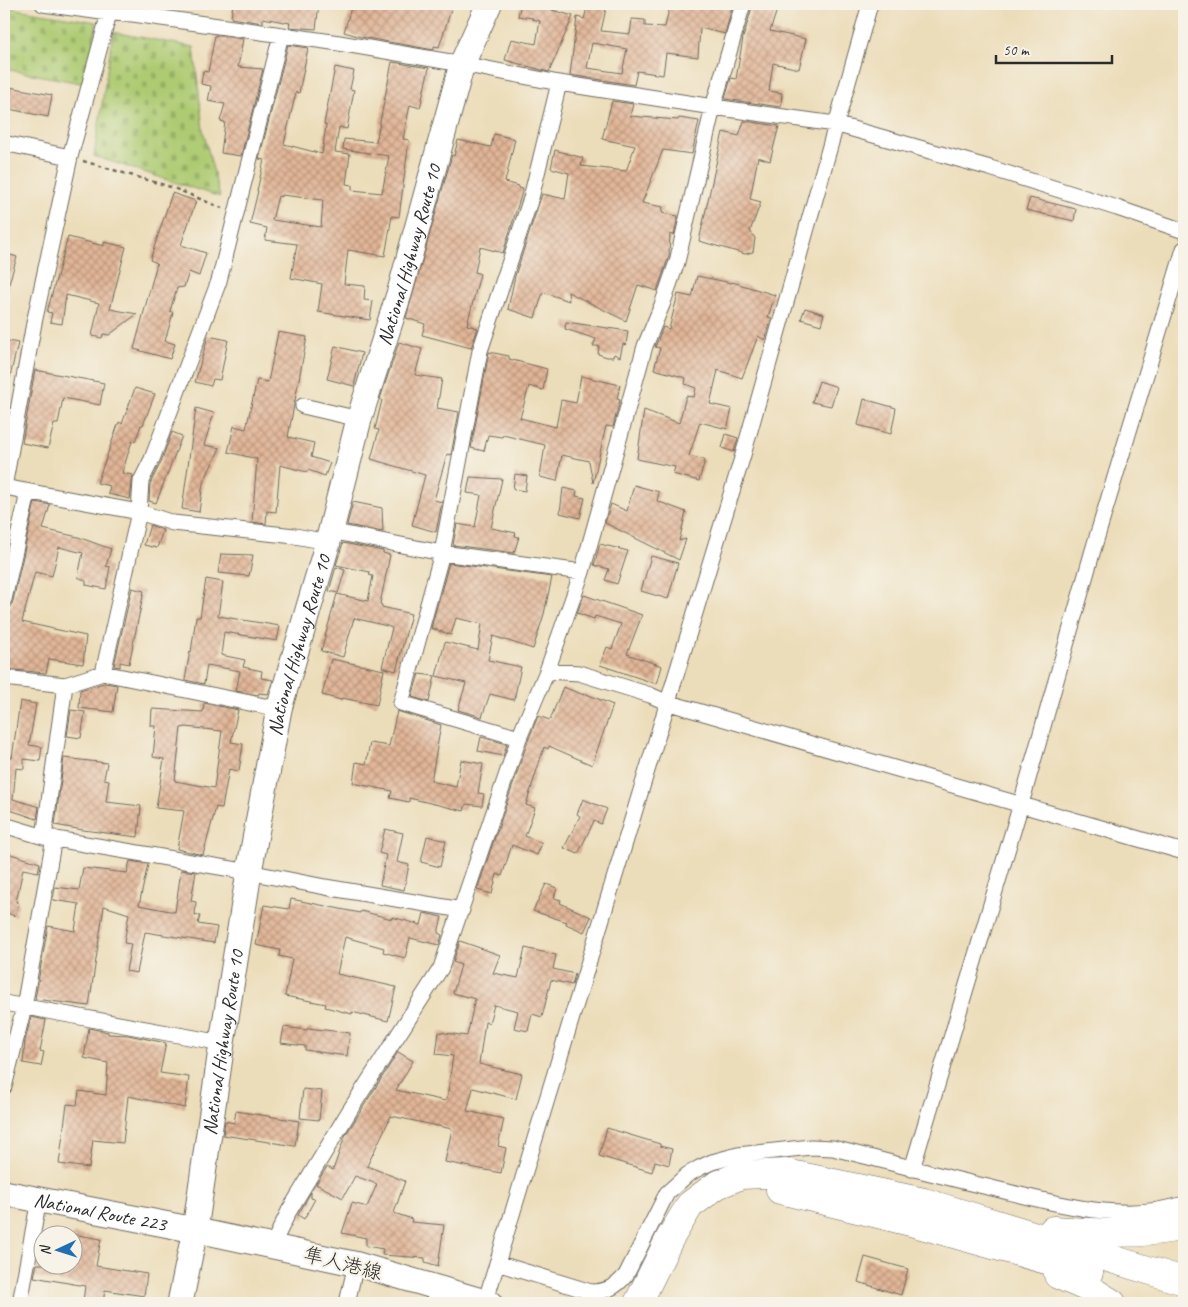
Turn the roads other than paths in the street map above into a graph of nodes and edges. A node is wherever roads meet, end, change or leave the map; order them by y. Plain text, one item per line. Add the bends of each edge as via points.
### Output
1 (43, 4) edge
2 (489, 4) edge
3 (744, 4) edge
4 (870, 4) edge
5 (135, 9) edge
6 (109, 13) junction
7 (281, 35) junction
8 (462, 64) junction
9 (559, 83) junction
10 (713, 107) junction
11 (835, 124) junction
12 (8, 144) dead end
13 (70, 156) junction
14 (1184, 231) edge
15 (1184, 249) edge
16 (303, 406) dead end
17 (359, 419) junction
18 (28, 493) junction
19 (139, 512) junction
20 (329, 537) junction
21 (442, 553) junction
22 (582, 572) junction
23 (4, 599) edge
24 (548, 671) junction
25 (103, 673) junction
26 (4, 678) edge
27 (65, 685) junction
28 (666, 702) junction
29 (279, 709) junction
30 (519, 738) junction
31 (1021, 804) junction
32 (4, 825) edge
33 (49, 838) junction
34 (1184, 852) edge
35 (249, 872) junction
36 (462, 910) junction
37 (4, 1003) edge
38 (24, 1007) junction
39 (222, 1043) junction
40 (4, 1087) edge
41 (912, 1169) junction
42 (4, 1193) edge
43 (39, 1199) junction
44 (1184, 1204) edge
45 (1184, 1226) edge
46 (195, 1230) junction
47 (1003, 1236) junction
48 (272, 1246) junction
49 (497, 1263) junction
50 (356, 1264) junction
51 (1184, 1281) edge
52 (1184, 1299) edge
53 (20, 1303) edge
54 (180, 1303) edge
55 (347, 1303) edge
56 (487, 1303) edge
57 (638, 1303) edge
58 (654, 1303) edge
59 (1112, 1303) edge

1 - 6 street
2 - 8 highway, National Highway Route 10
3 - 10 street
4 - 11 street
5 - 6 street
5 - 7 street
6 - 13 street
7 - 8 street
7 - 19 street via 219,282 141,481
8 - 9 street
8 - 17 highway, National Highway Route 10 via 400,291
9 - 10 street
9 - 21 street via 531,198 480,351
10 - 11 street
10 - 22 street via 677,262 645,346
11 - 14 street via 999,171
11 - 28 street via 743,455
12 - 13 street
13 - 18 street via 34,323 4,487
15 - 31 street
16 - 17 street
17 - 20 highway, National Highway Route 10
18 - 19 street
18 - 23 street
19 - 20 street via 173,523
19 - 25 street
20 - 21 street
20 - 29 highway, National Highway Route 10
21 - 22 street
21 - 30 street via 401,703
22 - 24 street
24 - 28 street via 579,673
24 - 30 street
25 - 27 street
25 - 29 street
26 - 27 street
27 - 33 street
28 - 31 street
28 - 49 street
29 - 35 highway, National Highway Route 10
30 - 36 street
31 - 34 street
31 - 41 street
32 - 33 street
33 - 35 street
33 - 38 street
35 - 36 street
35 - 39 highway, National Highway Route 10
36 - 48 street via 433,983 350,1110 289,1211
37 - 38 street
38 - 39 street
38 - 40 street
39 - 46 highway, National Highway Route 10
41 - 44 street via 1042,1200 1114,1212 1148,1212
41 - 49 street via 822,1147 731,1156 699,1168 667,1194 626,1275 611,1288 591,1292
42 - 43 highway, National Route 223
43 - 46 highway, National Route 223
43 - 53 street
45 - 47 highway via 1115,1234
46 - 48 main road, 隼人港線
46 - 54 highway, National Highway Route 10
47 - 51 highway
47 - 52 highway
47 - 57 highway via 924,1202 786,1173 741,1175 717,1185 690,1205
47 - 58 highway via 918,1224 776,1189 741,1191 706,1209 681,1245 660,1284
47 - 59 highway
48 - 50 main road, 隼人港線
49 - 56 street
50 - 55 street
50 - 56 main road, 隼人港線

